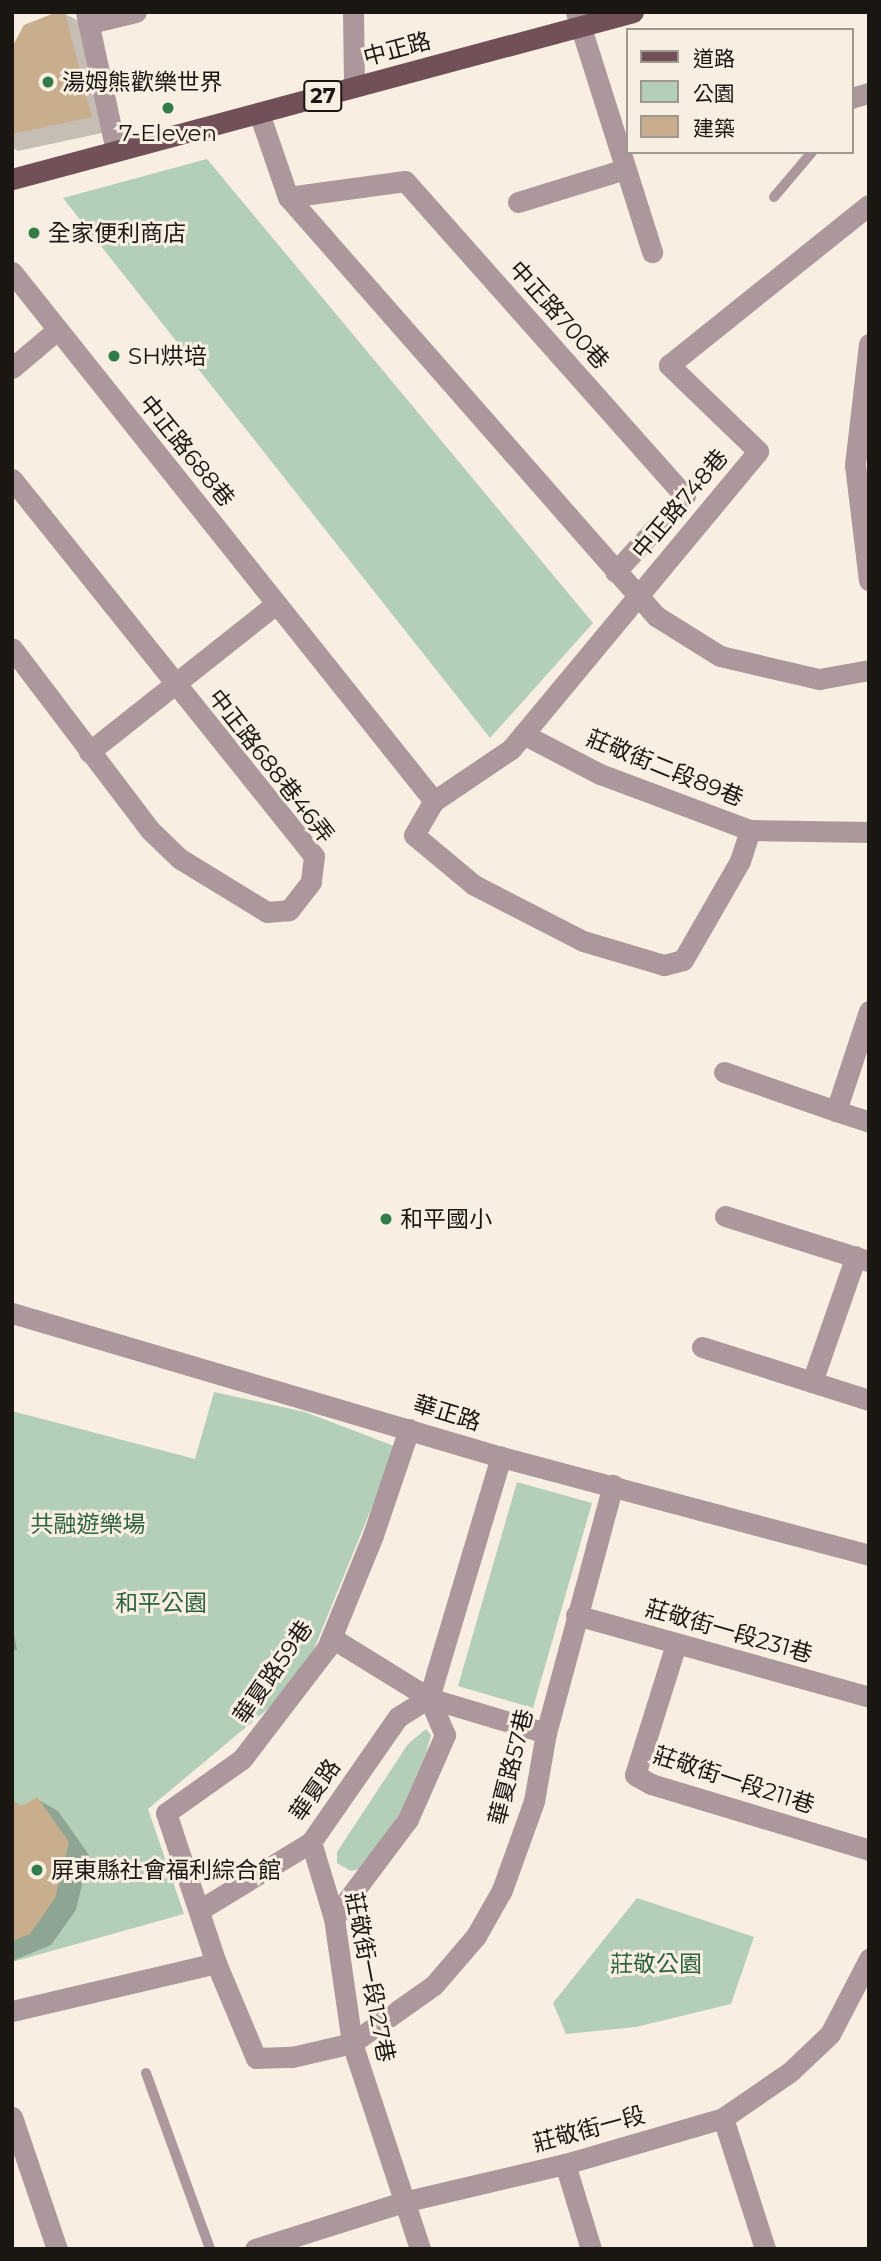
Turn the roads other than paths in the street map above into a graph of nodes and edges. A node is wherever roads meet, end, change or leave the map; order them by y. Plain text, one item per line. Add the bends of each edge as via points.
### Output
1 (136, 12) edge
2 (353, 12) edge
3 (633, 12) edge
4 (88, 18) edge
5 (578, 19) edge
6 (354, 87) junction
7 (259, 113) junction
8 (116, 152) junction
9 (810, 154) edge
10 (625, 169) junction
11 (12, 179) edge
12 (288, 197) junction
13 (774, 197) dead end
14 (518, 202) dead end
15 (869, 205) edge
16 (652, 252) dead end
17 (12, 272) edge
18 (57, 330) junction
19 (869, 344) edge
20 (12, 368) edge
21 (12, 479) edge
22 (615, 572) junction
23 (869, 580) edge
24 (637, 597) junction
25 (276, 604) junction
26 (12, 648) edge
27 (869, 670) edge
28 (174, 685) junction
29 (523, 734) junction
30 (89, 752) junction
31 (434, 801) junction
32 (750, 830) junction
33 (869, 832) edge
34 (414, 835) joint
35 (869, 1012) edge
36 (724, 1072) dead end
37 (836, 1111) junction
38 (869, 1122) edge
39 (725, 1216) dead end
40 (862, 1259) edge
41 (12, 1313) edge
42 (702, 1347) dead end
43 (812, 1382) junction
44 (869, 1400) edge
45 (408, 1429) junction
46 (501, 1457) junction
47 (613, 1485) junction
48 (869, 1555) edge
49 (576, 1615) junction
50 (332, 1638) junction
51 (676, 1644) junction
52 (869, 1697) edge
53 (429, 1698) junction
54 (546, 1733) junction
55 (311, 1842) junction
56 (869, 1850) edge
57 (201, 1909) junction
58 (334, 1918) junction
59 (869, 1958) edge
60 (216, 1963) junction
61 (12, 2011) edge
62 (352, 2043) junction
63 (146, 2073) dead end
64 (12, 2117) edge
65 (723, 2118) junction
66 (565, 2164) junction
67 (403, 2203) junction
68 (57, 2249) edge
69 (210, 2249) edge
70 (255, 2249) edge
71 (421, 2249) edge
72 (591, 2249) edge
73 (765, 2249) edge

1 - 4 street
2 - 6 street
3 - 5 main road, 中正路 / 27
4 - 8 street
5 - 6 main road, 中正路 / 27
5 - 10 street
6 - 7 main road, 中正路 / 27
7 - 8 main road, 中正路 / 27
7 - 12 street
8 - 11 main road, 中正路 / 27
9 - 13 lane
10 - 14 street
10 - 16 street
12 - 22 street
12 - 22 street, 中正路700巷 via 405,181 685,496
15 - 24 street, 中正路748巷 via 669,365 758,451
17 - 18 street, 中正路688巷
18 - 20 street
18 - 25 street, 中正路688巷
19 - 23 street via 855,465
21 - 28 street, 中正路688巷46弄
22 - 24 street
24 - 27 street via 656,616 720,656 819,679
24 - 29 street, 中正路748巷
25 - 28 street
25 - 31 street, 中正路688巷
26 - 30 street, 中正路688巷46弄
28 - 30 street
28 - 30 street, 中正路688巷46弄 via 314,856 311,882 289,910 267,912 179,858 150,830
29 - 31 street, 中正路748巷 via 511,748
29 - 32 street, 莊敬街二段89巷 via 600,774
31 - 34 street, 中正路748巷
32 - 33 street, 莊敬街二段89巷
32 - 34 street, 莊敬街二段89巷 via 740,861 682,960 664,965 583,941 474,885
35 - 37 street
36 - 37 street
37 - 38 street
39 - 40 street
40 - 43 street
41 - 45 street, 華正路
42 - 43 street
43 - 44 street
45 - 46 street, 華正路
45 - 50 street, 華夏路59巷
46 - 47 street, 華正路
46 - 53 street
47 - 48 street, 華正路
47 - 49 street, 華夏路57巷
49 - 51 street, 莊敬街一段231巷
49 - 54 street, 華夏路57巷
50 - 53 street
50 - 57 street, 華夏路59巷 via 242,1759 166,1813
51 - 52 street, 莊敬街一段231巷
51 - 56 street, 莊敬街一段211巷 via 635,1775 650,1784
53 - 54 street
53 - 55 street, 華夏路 via 398,1717
53 - 58 street via 445,1735 408,1819
54 - 62 street, 華夏路57巷 via 534,1801 502,1890 476,1936 434,1985
55 - 57 street, 華夏路
55 - 58 street, 莊敬街一段127巷
57 - 60 street
58 - 62 street, 莊敬街一段127巷
59 - 65 street, 莊敬街一段 via 830,2034 790,2072
60 - 61 street
60 - 62 street via 256,2058 292,2057
62 - 67 street, 莊敬街一段127巷
63 - 69 lane
64 - 68 street
65 - 66 street, 莊敬街一段
65 - 73 street
66 - 67 street, 莊敬街一段
66 - 72 street
67 - 70 street, 莊敬街一段
67 - 71 street, 莊敬街一段127巷

